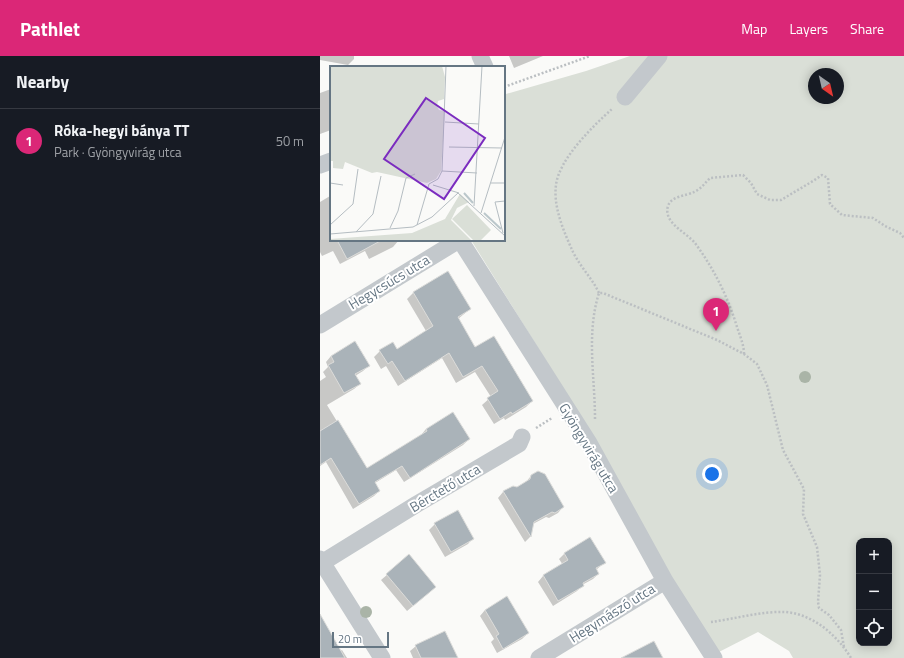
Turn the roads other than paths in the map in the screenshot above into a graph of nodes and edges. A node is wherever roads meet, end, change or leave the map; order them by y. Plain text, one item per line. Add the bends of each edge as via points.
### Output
1 (480, 56) edge
2 (659, 56) edge
3 (485, 66) edge
4 (625, 97) road end
5 (330, 161) edge
6 (320, 165) edge
7 (457, 241) edge
8 (460, 241) edge
9 (320, 324) edge
10 (522, 437) road end
11 (321, 562) edge
12 (665, 581) junction
13 (382, 658) edge
14 (539, 658) edge
15 (714, 658) edge

1 - 3 street
2 - 4 street
5 - 6 street
7 - 9 street, Hegycsúcs utca
8 - 12 street, Gyöngyvirág utca via 589,443
10 - 11 street, Bérctető utca via 519,444
11 - 13 street
12 - 14 street, Hegymászó utca
12 - 15 street, Gyöngyvirág utca

